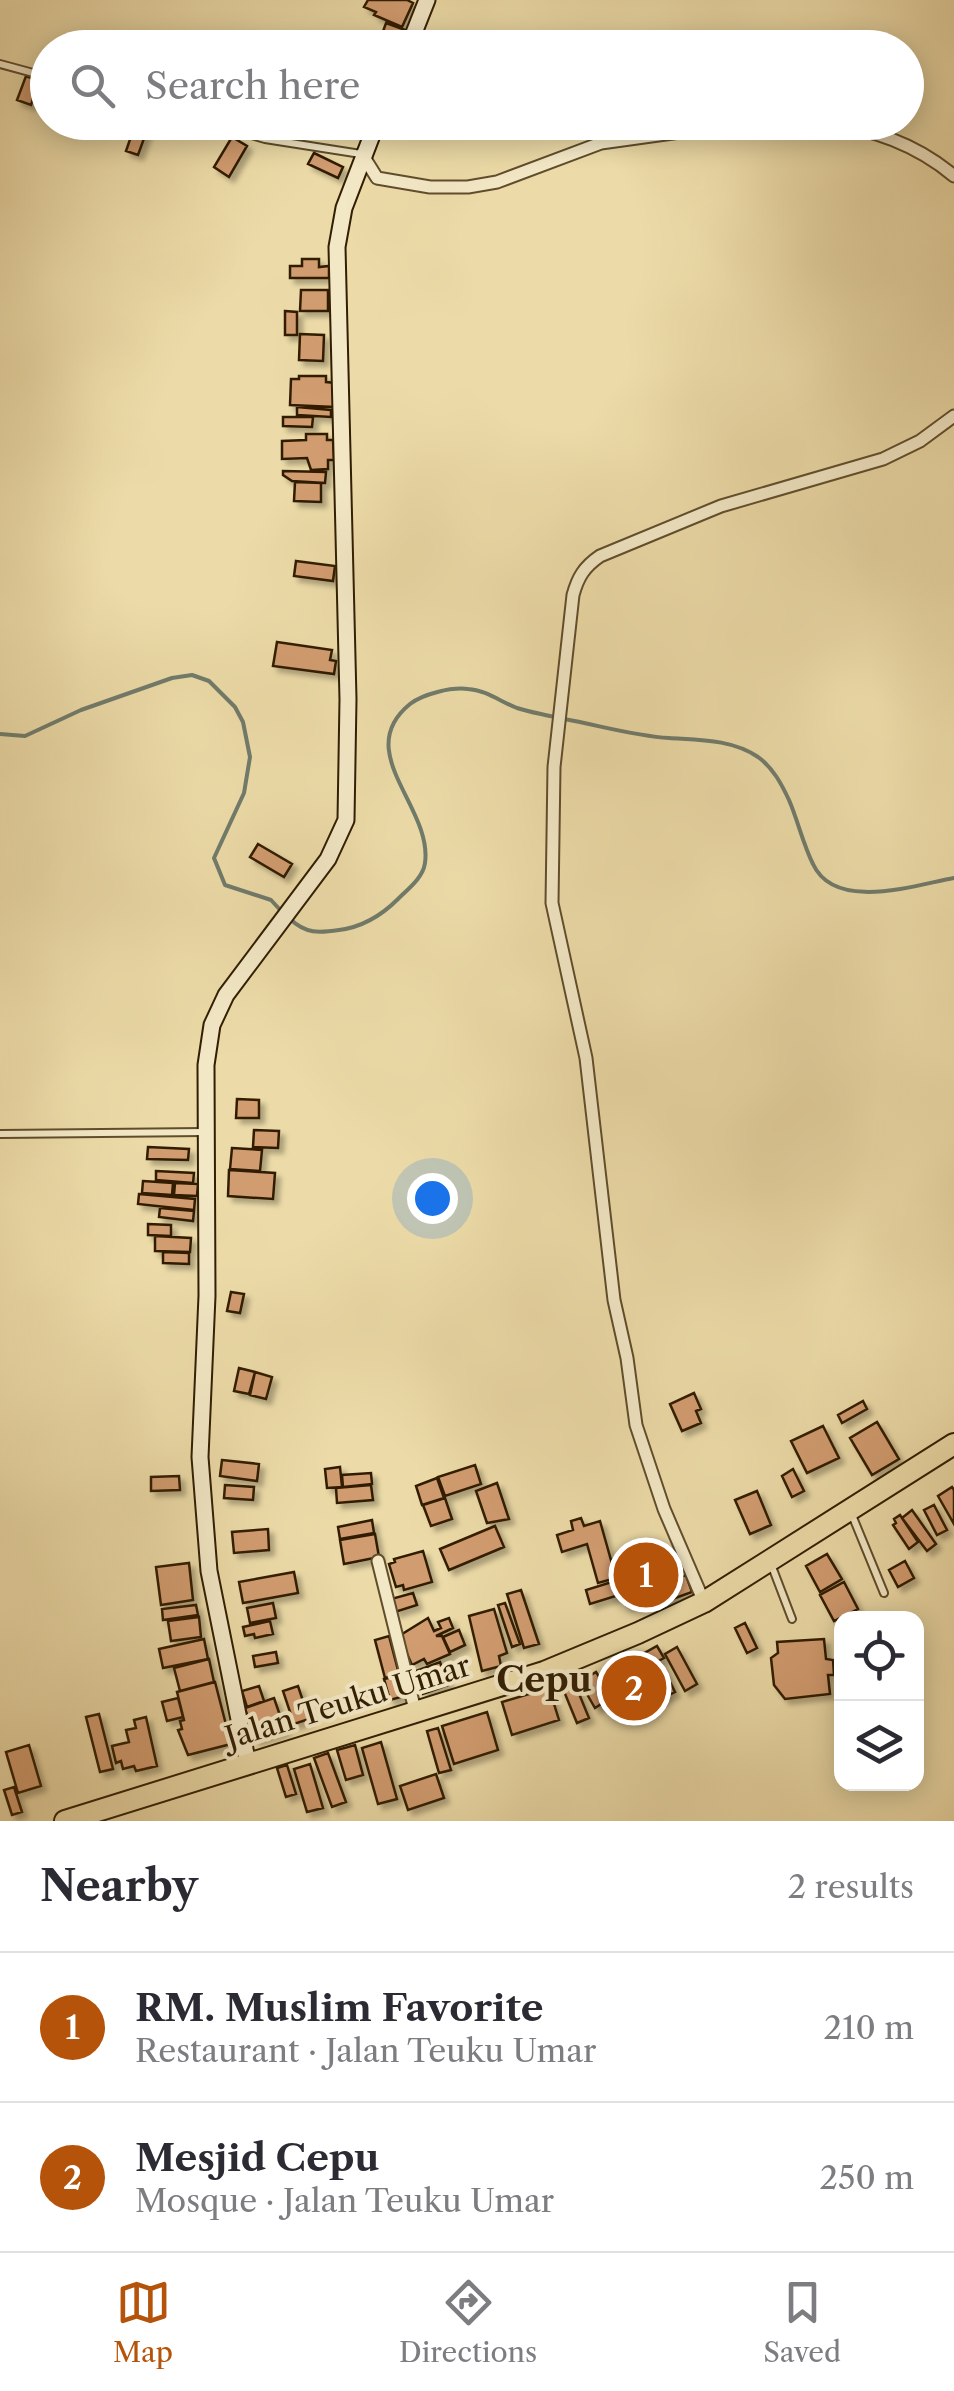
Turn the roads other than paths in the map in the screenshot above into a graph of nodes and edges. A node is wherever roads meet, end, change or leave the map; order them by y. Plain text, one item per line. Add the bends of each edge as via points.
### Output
1 (427, 0) edge
2 (415, 30) edge
3 (0, 64) edge
4 (30, 72) edge
5 (264, 140) edge
6 (369, 140) edge
7 (628, 140) edge
8 (891, 140) edge
9 (362, 154) junction
10 (954, 176) edge
11 (954, 416) edge
12 (204, 1132) junction
13 (0, 1134) edge
14 (954, 1444) edge
15 (850, 1511) junction
16 (770, 1560) junction
17 (378, 1561) dead end
18 (884, 1593) dead end
19 (704, 1602) junction
20 (792, 1619) dead end
21 (415, 1710) junction
22 (248, 1764) junction
23 (65, 1821) edge

1 - 2 street
3 - 4 lane
5 - 9 lane
6 - 9 street
7 - 9 street via 468,187 377,178
8 - 10 street
9 - 12 street via 337,247 346,820 328,860 226,995 212,1024
11 - 19 street via 883,459 721,506 600,556 577,578 572,596 554,767 552,903 586,1058 636,1425
12 - 13 lane
12 - 22 street via 208,1296 200,1437 206,1537
14 - 15 highway, Jalan Teuku Umar
15 - 16 highway, Jalan Teuku Umar
15 - 18 lane
16 - 19 highway, Jalan Teuku Umar
16 - 20 lane
17 - 21 street
19 - 21 highway, Jalan Teuku Umar via 544,1672
21 - 22 highway, Jalan Teuku Umar
22 - 23 highway, Jalan Teuku Umar

